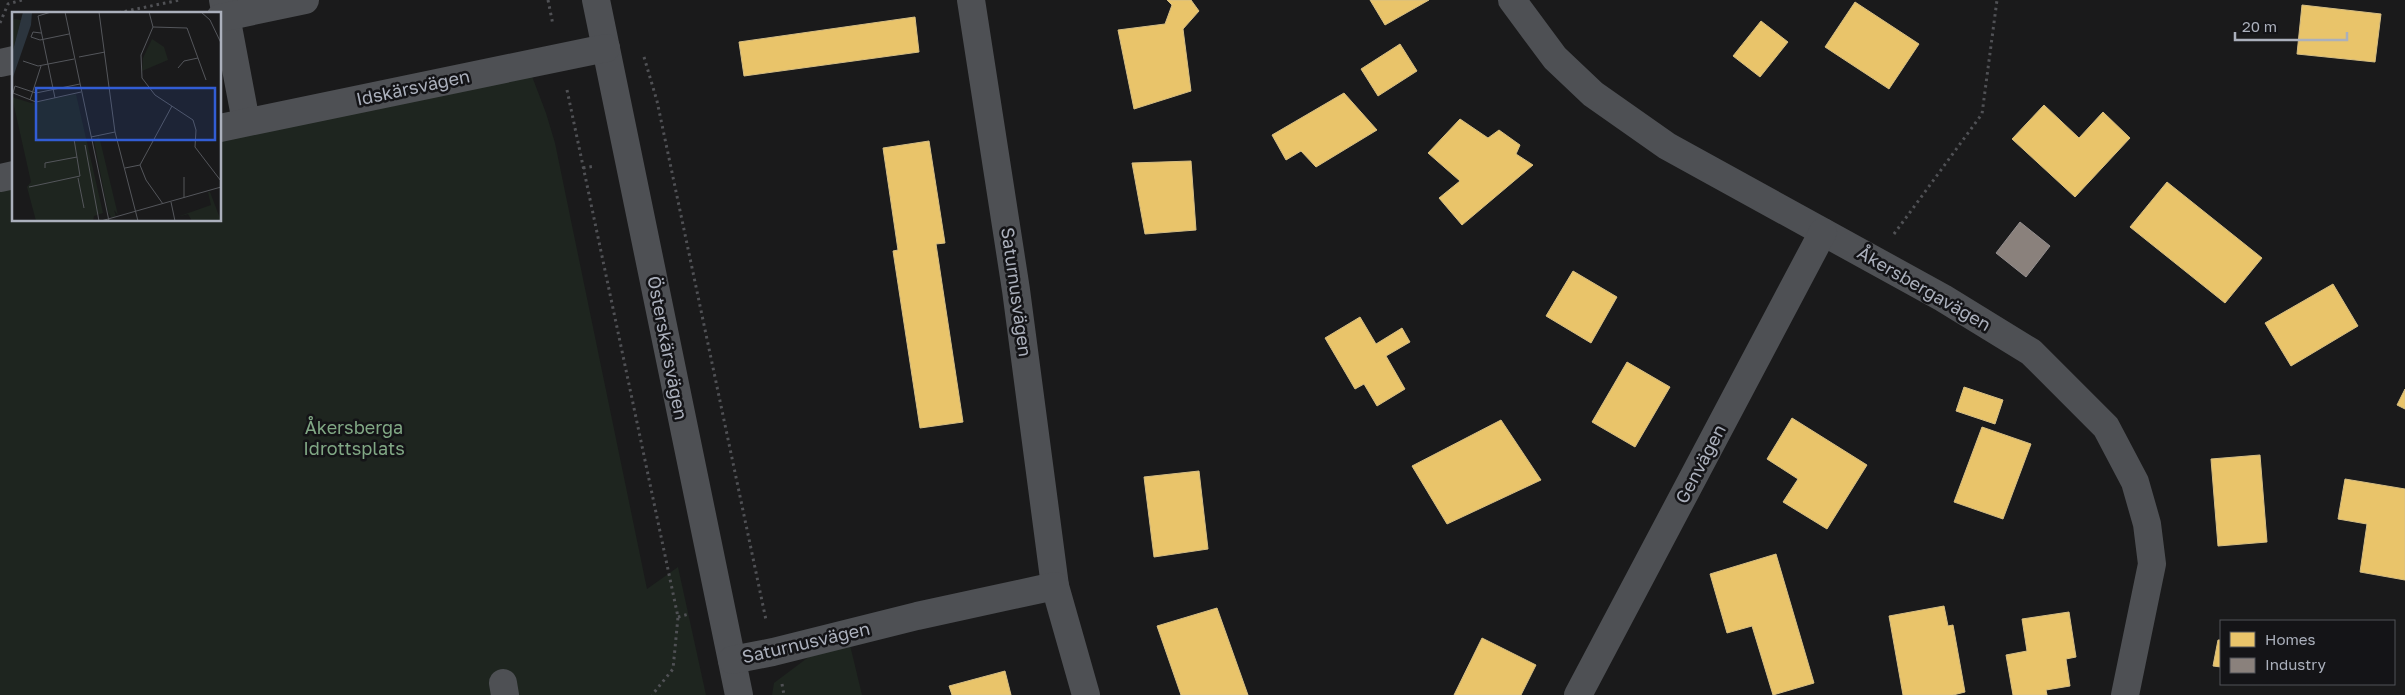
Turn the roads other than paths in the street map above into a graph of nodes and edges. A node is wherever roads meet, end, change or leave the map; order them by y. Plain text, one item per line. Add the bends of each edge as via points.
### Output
1 (305, 0) edge
2 (596, 0) edge
3 (971, 0) edge
4 (1512, 0) edge
5 (223, 12) edge
6 (606, 48) junction
7 (246, 122) junction
8 (221, 128) edge
9 (1823, 232) junction
10 (1055, 586) junction
11 (732, 660) junction
12 (739, 695) edge
13 (1086, 695) edge
14 (1578, 695) edge
15 (2125, 695) edge

1 - 5 street
2 - 6 street, Österskärsvägen
3 - 10 street, Saturnusvägen via 1016,290
4 - 9 street, Åkersbergavägen via 1555,58 1593,94 1667,146
5 - 7 street
6 - 7 street, Idskärsvägen
6 - 11 street, Österskärsvägen
7 - 8 street, Idskärsvägen
9 - 14 street, Genvägen
9 - 15 street, Åkersbergavägen via 1943,298 2030,352 2106,427 2135,482 2147,524 2152,564
10 - 11 street, Saturnusvägen
10 - 13 street, Saturnusvägen
11 - 12 street, Österskärsvägen

